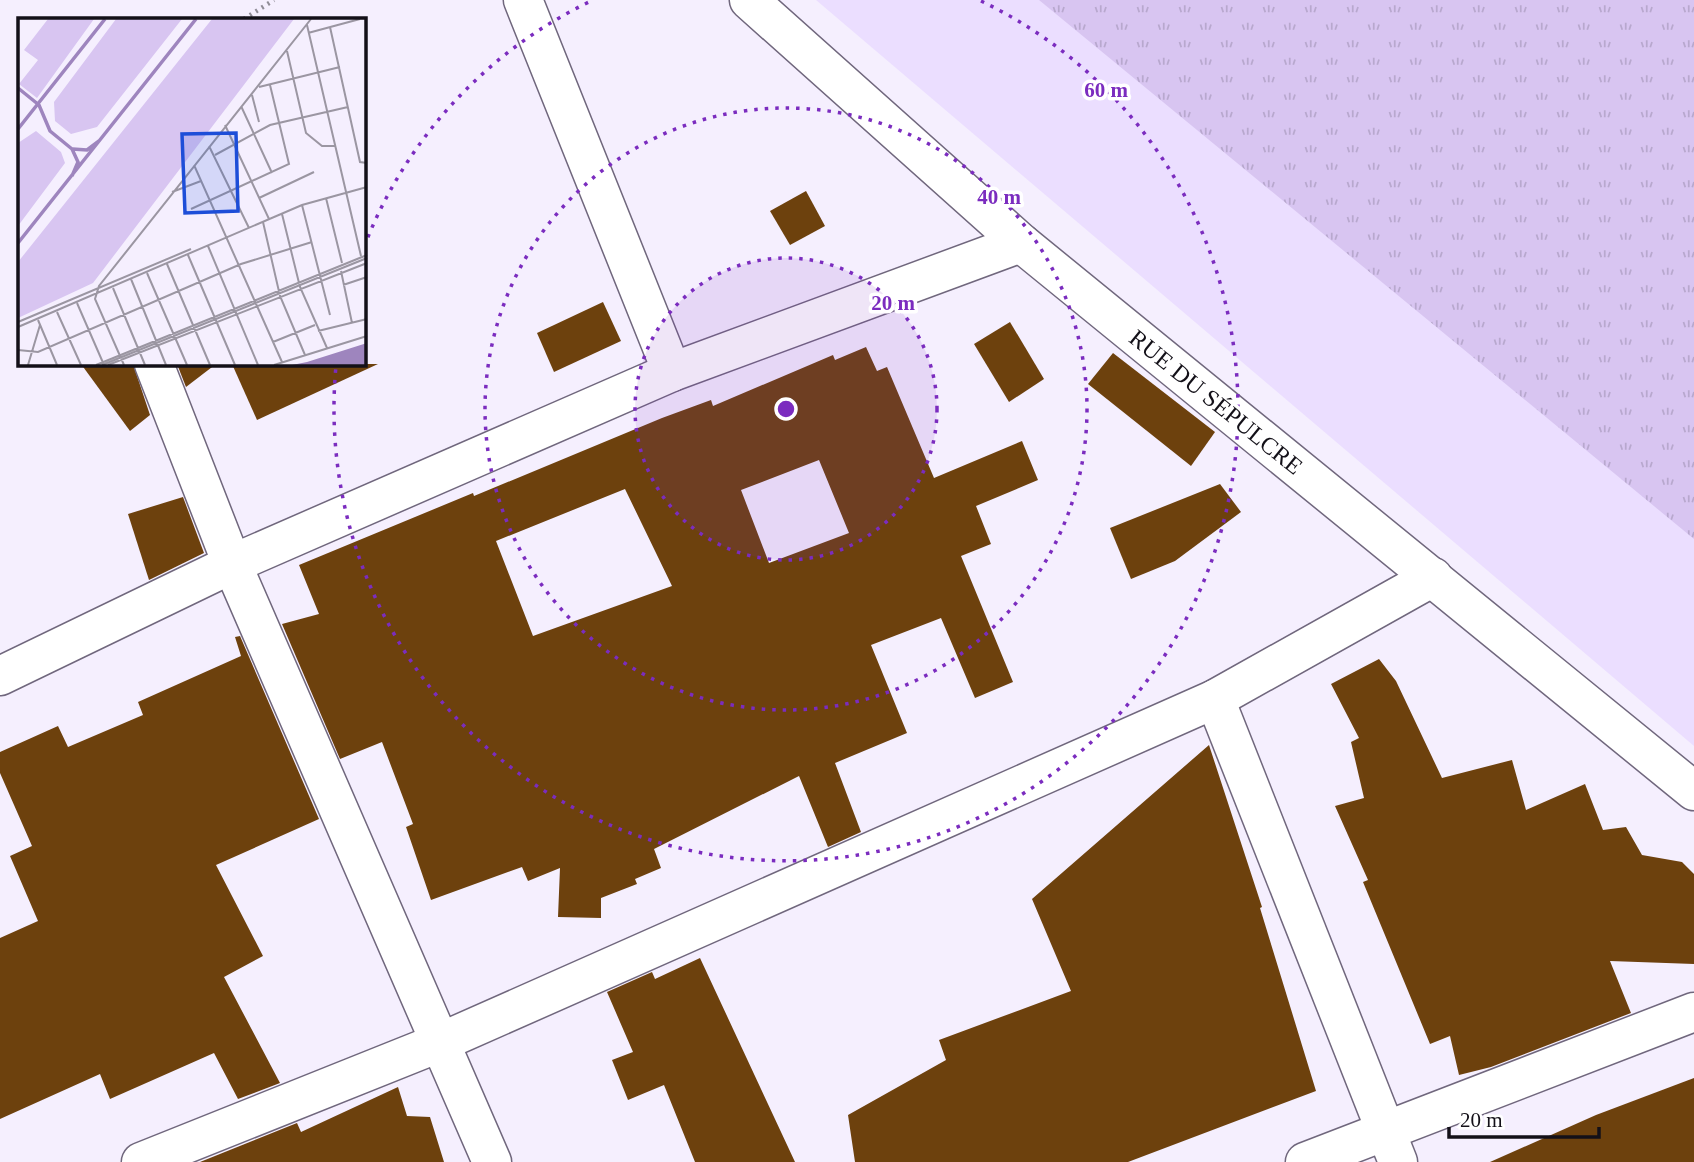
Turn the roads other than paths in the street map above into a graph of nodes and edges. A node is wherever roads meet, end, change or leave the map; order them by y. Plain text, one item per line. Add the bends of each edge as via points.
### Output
1 (523, 0) edge
2 (749, 0) edge
3 (1021, 243) junction
4 (155, 366) edge
5 (672, 372) junction
6 (232, 564) junction
7 (1433, 577) junction
8 (0, 676) edge
9 (1215, 699) junction
10 (1694, 791) edge
11 (1694, 1012) edge
12 (441, 1042) junction
13 (1391, 1147) edge
14 (141, 1162) edge
15 (492, 1162) edge
16 (1305, 1162) edge

1 - 5 street
2 - 3 street, RUE DU SÉPULCRE
3 - 5 street
3 - 7 street, RUE DU SÉPULCRE
4 - 6 street
5 - 6 street
6 - 8 street
6 - 12 street
7 - 9 street
7 - 10 street, RUE DU SÉPULCRE
9 - 12 street
9 - 13 street
11 - 13 street
12 - 14 street
12 - 15 street
13 - 16 street

